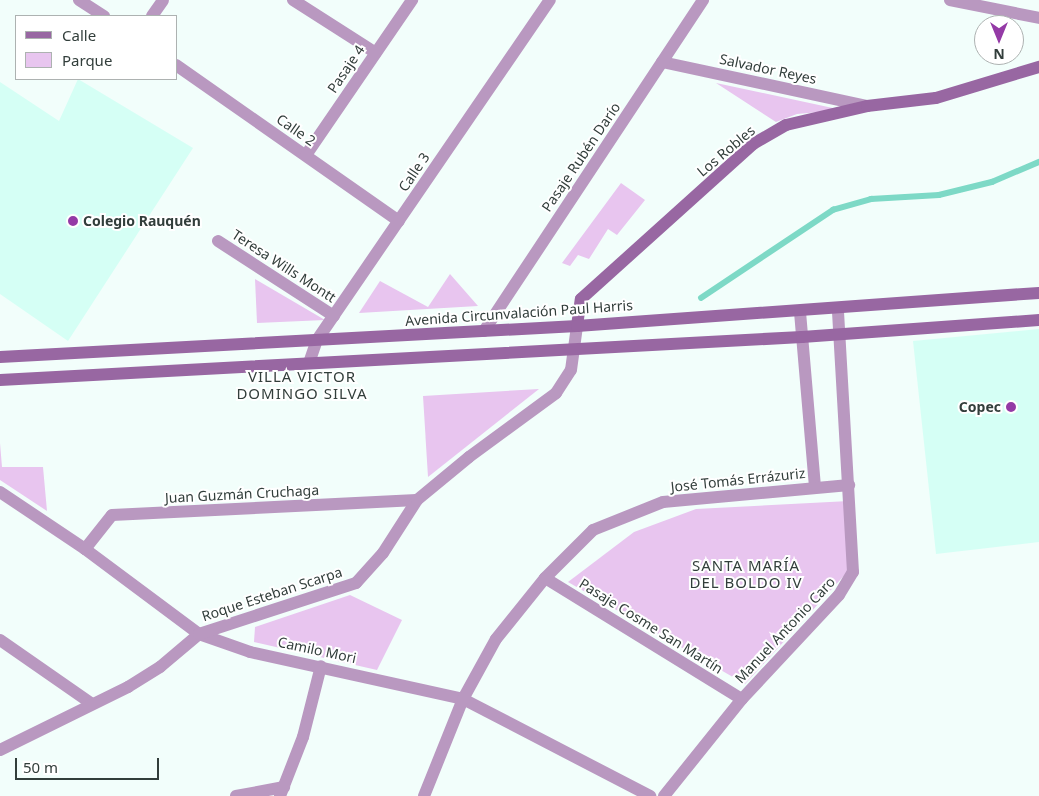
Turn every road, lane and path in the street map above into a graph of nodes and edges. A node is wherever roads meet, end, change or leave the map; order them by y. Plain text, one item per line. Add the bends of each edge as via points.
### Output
1 (78, 0) edge
2 (163, 0) edge
3 (293, 0) edge
4 (412, 0) edge
5 (550, 0) edge
6 (703, 0) edge
7 (950, 0) edge
8 (102, 15) edge
9 (153, 15) edge
10 (1039, 18) edge
11 (376, 53) junction
12 (662, 62) junction
13 (178, 66) edge
14 (1039, 67) edge
15 (867, 106) junction
16 (306, 156) junction
17 (399, 221) junction
18 (218, 241) dead end
19 (1039, 293) edge
20 (838, 308) junction
21 (800, 312) junction
22 (334, 316) junction
23 (1039, 320) edge
24 (577, 326) junction
25 (484, 331) junction
26 (838, 334) junction
27 (802, 337) junction
28 (317, 340) junction
29 (576, 349) junction
30 (0, 357) edge
31 (309, 364) junction
32 (0, 380) edge
33 (849, 486) junction
34 (815, 487) junction
35 (0, 492) edge
36 (417, 500) junction
37 (85, 549) junction
38 (546, 578) junction
39 (199, 634) junction
40 (0, 640) edge
41 (321, 666) junction
42 (463, 699) junction
43 (742, 699) junction
44 (92, 704) junction
45 (0, 750) edge
46 (282, 791) edge
47 (236, 796) edge
48 (424, 796) edge
49 (650, 796) edge
50 (664, 796) edge

1 - 8 street
2 - 9 street
3 - 11 street
4 - 11 street, Pasaje 4
5 - 17 street, Calle 3
6 - 12 street, Pasaje Rubén Darío
7 - 10 street
11 - 16 street, Pasaje 4
12 - 15 street, Salvador Reyes
12 - 25 street, Pasaje Rubén Darío
13 - 16 street, Calle 2
14 - 15 main road, Los Robles via 936,98
15 - 24 main road, Los Robles via 786,125 753,144 581,300
16 - 17 street, Calle 2
17 - 22 street, Calle 3
18 - 22 street, Teresa Wills Montt
19 - 20 main road, Avenida Circunvalación Paul Harris
20 - 21 main road, Avenida Circunvalación Paul Harris
20 - 26 street, Manuel Antonio Caro
21 - 24 main road, Avenida Circunvalación Paul Harris
21 - 27 street
22 - 28 street, Calle 3
23 - 26 main road
24 - 25 main road, Avenida Circunvalación Paul Harris
24 - 29 street, Roque Esteban Scarpa
25 - 28 main road, Avenida Circunvalación Paul Harris
26 - 27 main road
26 - 33 street, Manuel Antonio Caro
27 - 29 main road
27 - 34 street
28 - 30 main road, Avenida Circunvalación Paul Harris
28 - 31 street, Calle 3
29 - 31 main road
29 - 36 street, Roque Esteban Scarpa via 571,370 556,393
31 - 32 main road
33 - 34 street, José Tomás Errázuriz
33 - 43 street, Manuel Antonio Caro via 854,560 848,583
34 - 38 street, José Tomás Errázuriz via 663,502 593,530
35 - 37 street, Camilo Mori
36 - 37 street, Juan Guzmán Cruchaga via 112,515
36 - 39 street, Roque Esteban Scarpa via 383,553 356,583
37 - 39 street, Camilo Mori
38 - 42 street, José Tomás Errázuriz via 496,639
38 - 43 street, Pasaje Cosme San Martín
39 - 41 street, Camilo Mori via 250,652
39 - 44 street, Roque Esteban Scarpa via 160,667
40 - 44 street
41 - 42 street, Camilo Mori
41 - 46 street via 303,737
42 - 48 street, José Tomás Errázuriz
42 - 49 street, Camilo Mori
43 - 50 street, Manuel Antonio Caro
44 - 45 street, Roque Esteban Scarpa
46 - 47 street

